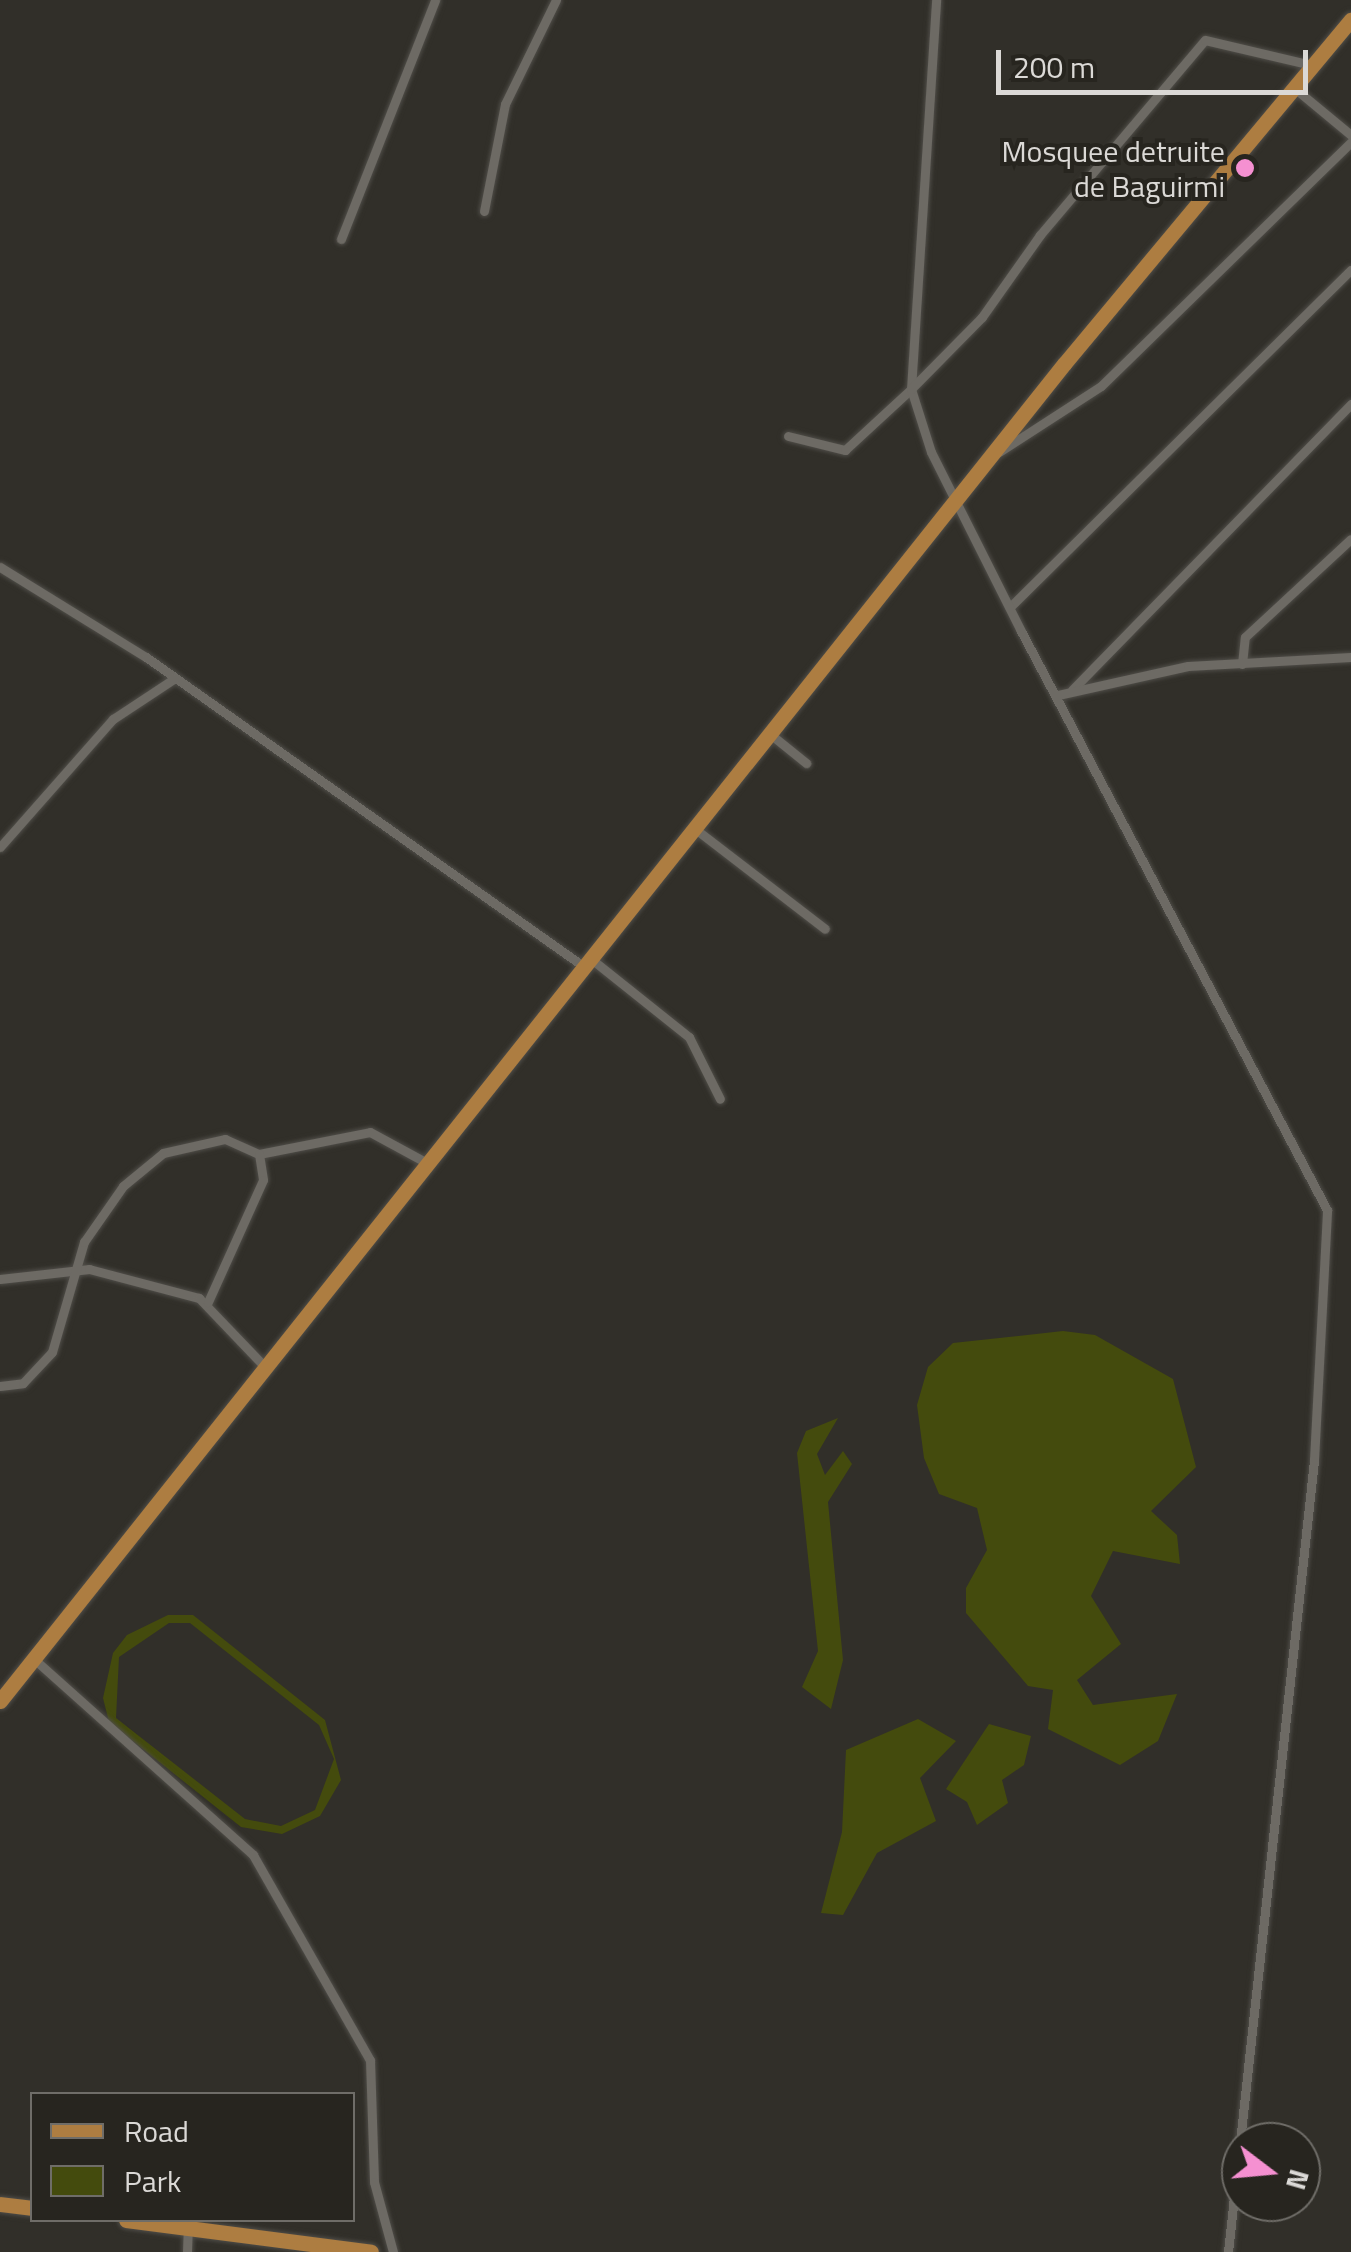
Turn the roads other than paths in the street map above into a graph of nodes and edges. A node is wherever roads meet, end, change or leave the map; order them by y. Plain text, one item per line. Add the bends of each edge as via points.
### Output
1 (435, 0) edge
2 (556, 0) edge
3 (936, 0) edge
4 (1351, 20) edge
5 (1312, 65) junction
6 (1292, 87) junction
7 (1351, 139) edge
8 (484, 211) dead end
9 (341, 239) dead end
10 (1351, 270) edge
11 (911, 389) junction
12 (1351, 404) edge
13 (788, 436) dead end
14 (992, 455) junction
15 (956, 499) junction
16 (1351, 539) edge
17 (0, 566) edge
18 (1010, 606) junction
19 (1351, 657) edge
20 (1242, 664) junction
21 (175, 678) junction
22 (1072, 690) junction
23 (1058, 695) junction
24 (769, 734) junction
25 (806, 763) dead end
26 (694, 828) junction
27 (0, 847) edge
28 (825, 929) dead end
29 (587, 962) junction
30 (720, 1100) dead end
31 (259, 1154) junction
32 (427, 1163) junction
33 (75, 1270) junction
34 (0, 1278) edge
35 (208, 1302) junction
36 (265, 1367) junction
37 (0, 1386) edge
38 (34, 1659) junction
39 (0, 1699) edge
40 (0, 2204) edge
41 (30, 2208) edge
42 (142, 2222) edge
43 (188, 2228) junction
44 (187, 2252) edge
45 (370, 2252) edge
46 (392, 2252) edge
47 (1228, 2252) edge

1 - 9 street
2 - 8 street via 505,104
3 - 11 street
4 - 5 main road
5 - 6 main road
5 - 11 street via 1205,40 1040,235 982,318
6 - 7 street
6 - 14 main road
7 - 14 street via 1101,386
10 - 18 street
11 - 13 street via 844,450
11 - 15 street
12 - 22 street
14 - 15 main road
15 - 18 street
15 - 24 main road
16 - 20 street via 1245,637
17 - 21 street
18 - 23 street
19 - 20 street
20 - 22 street via 1155,670
21 - 27 street via 113,718
21 - 29 street
22 - 23 street
23 - 47 street via 1329,1226 1312,1479
24 - 25 street
24 - 26 main road
26 - 28 street
26 - 29 main road
29 - 30 street via 689,1037
29 - 32 main road
31 - 32 street via 370,1132
31 - 33 street via 224,1139 149,1162 108,1204
31 - 35 street via 260,1194
32 - 36 main road
33 - 34 street
33 - 35 street
33 - 37 street via 52,1352 23,1383
35 - 36 street via 229,1338
36 - 38 main road
38 - 39 main road
38 - 46 street via 253,1855 370,2060 374,2182
40 - 41 main road
42 - 43 main road
43 - 44 street
43 - 45 main road

